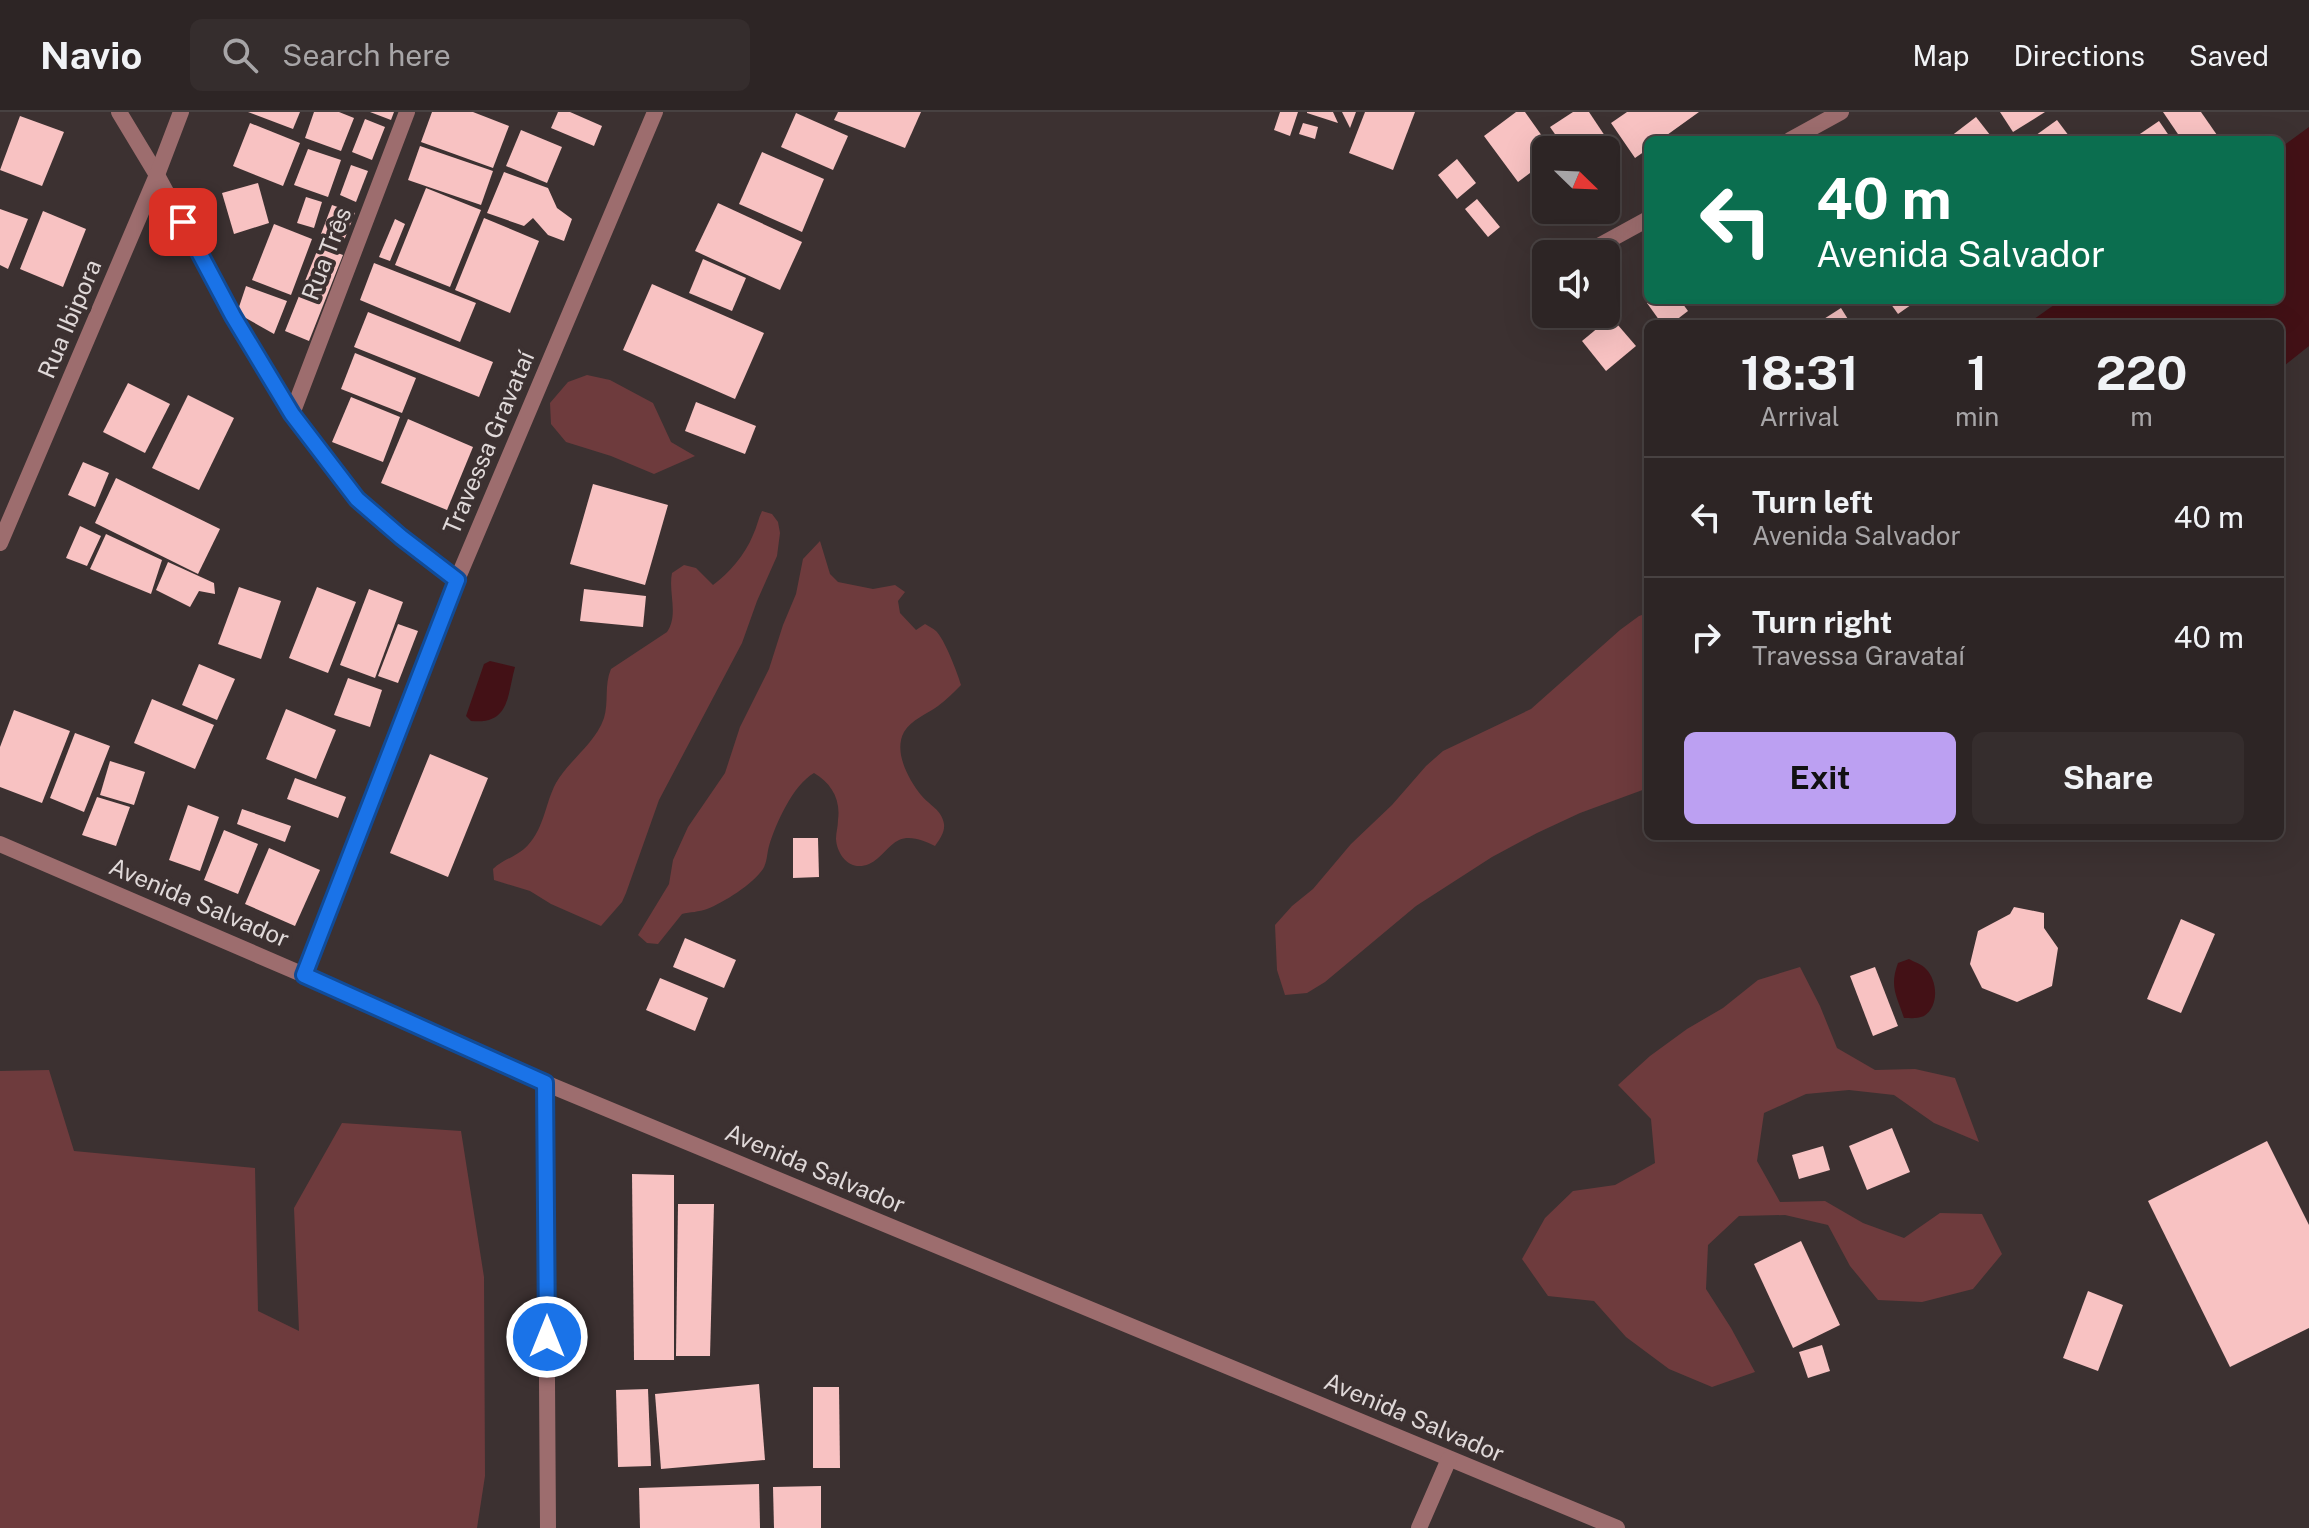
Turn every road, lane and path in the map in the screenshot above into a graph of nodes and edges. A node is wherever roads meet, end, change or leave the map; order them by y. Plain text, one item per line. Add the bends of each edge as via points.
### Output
1 (119, 112) edge
2 (181, 112) edge
3 (407, 112) edge
4 (655, 112) edge
5 (1841, 112) edge
6 (1797, 136) edge
7 (157, 175) junction
8 (1644, 221) edge
9 (1610, 240) edge
10 (292, 414) junction
11 (0, 543) edge
12 (457, 580) junction
13 (0, 844) edge
14 (304, 975) junction
15 (545, 1083) junction
16 (1449, 1459) junction
17 (548, 1528) edge
18 (1419, 1528) edge
19 (1617, 1528) edge

1 - 7 street
2 - 7 street, Rua Ibipora
3 - 10 street, Rua Três
4 - 12 street, Travessa Gravataí
5 - 6 street
7 - 10 street
7 - 11 street, Rua Ibipora
8 - 9 street
10 - 12 street via 357,499
12 - 14 street, Travessa Gravataí
13 - 14 street, Avenida Salvador
14 - 15 street, Avenida Salvador
15 - 16 street, Avenida Salvador
15 - 17 street
16 - 18 street
16 - 19 street, Avenida Salvador

